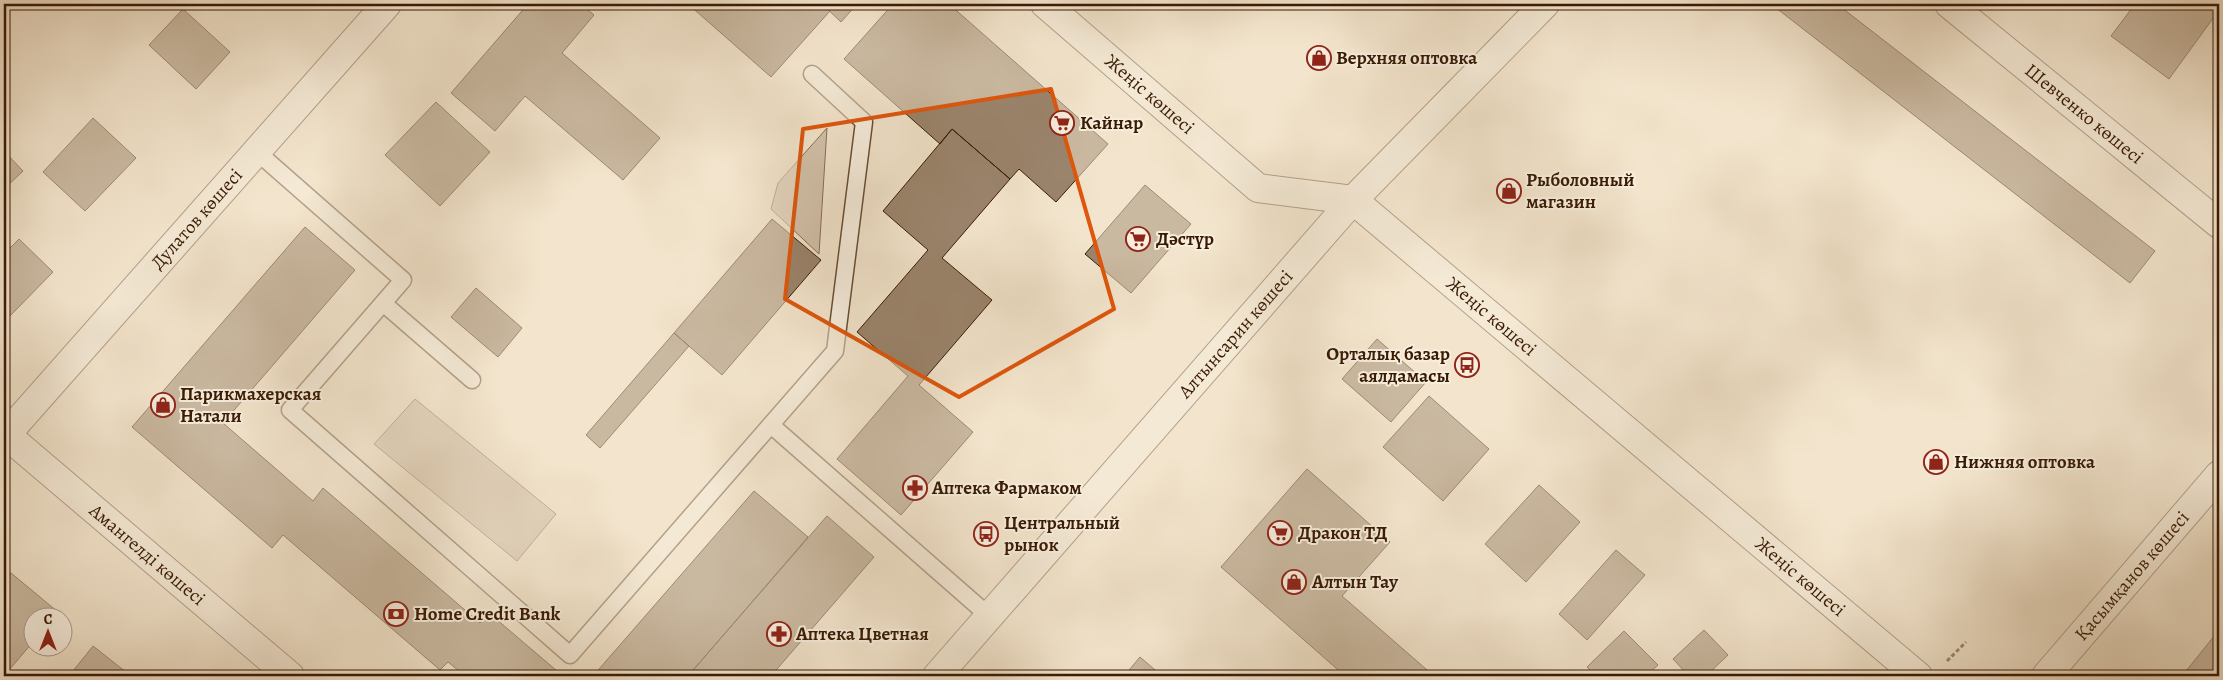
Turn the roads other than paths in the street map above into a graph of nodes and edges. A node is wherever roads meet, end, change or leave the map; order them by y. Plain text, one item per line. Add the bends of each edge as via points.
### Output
1 (388, 4) edge
2 (1045, 4) edge
3 (1546, 4) edge
4 (1949, 4) edge
5 (812, 74) dead end
6 (256, 151) junction
7 (1353, 200) junction
8 (2219, 224) edge
9 (383, 303) junction
10 (472, 380) dead end
11 (771, 425) junction
12 (4, 437) edge
13 (2219, 474) edge
14 (989, 616) junction
15 (290, 676) edge
16 (937, 676) edge
17 (1918, 676) edge
18 (2046, 676) edge

1 - 6 street, Дулатов көшесі
2 - 7 street, Жеңіс көшесі via 1258,188
3 - 7 street, Алтынсарин көшесі
4 - 8 street, Шевченко көшесі
5 - 11 lane via 864,122 835,351
6 - 9 lane via 403,280
6 - 12 street, Дулатов көшесі
7 - 14 street, Алтынсарин көшесі
7 - 17 street, Жеңіс көшесі
9 - 10 lane
9 - 11 lane via 290,410 570,655
11 - 14 lane
12 - 15 street, Амангелді көшесі
13 - 18 street, Қасымқанов көшесі
14 - 16 street, Алтынсарин көшесі

